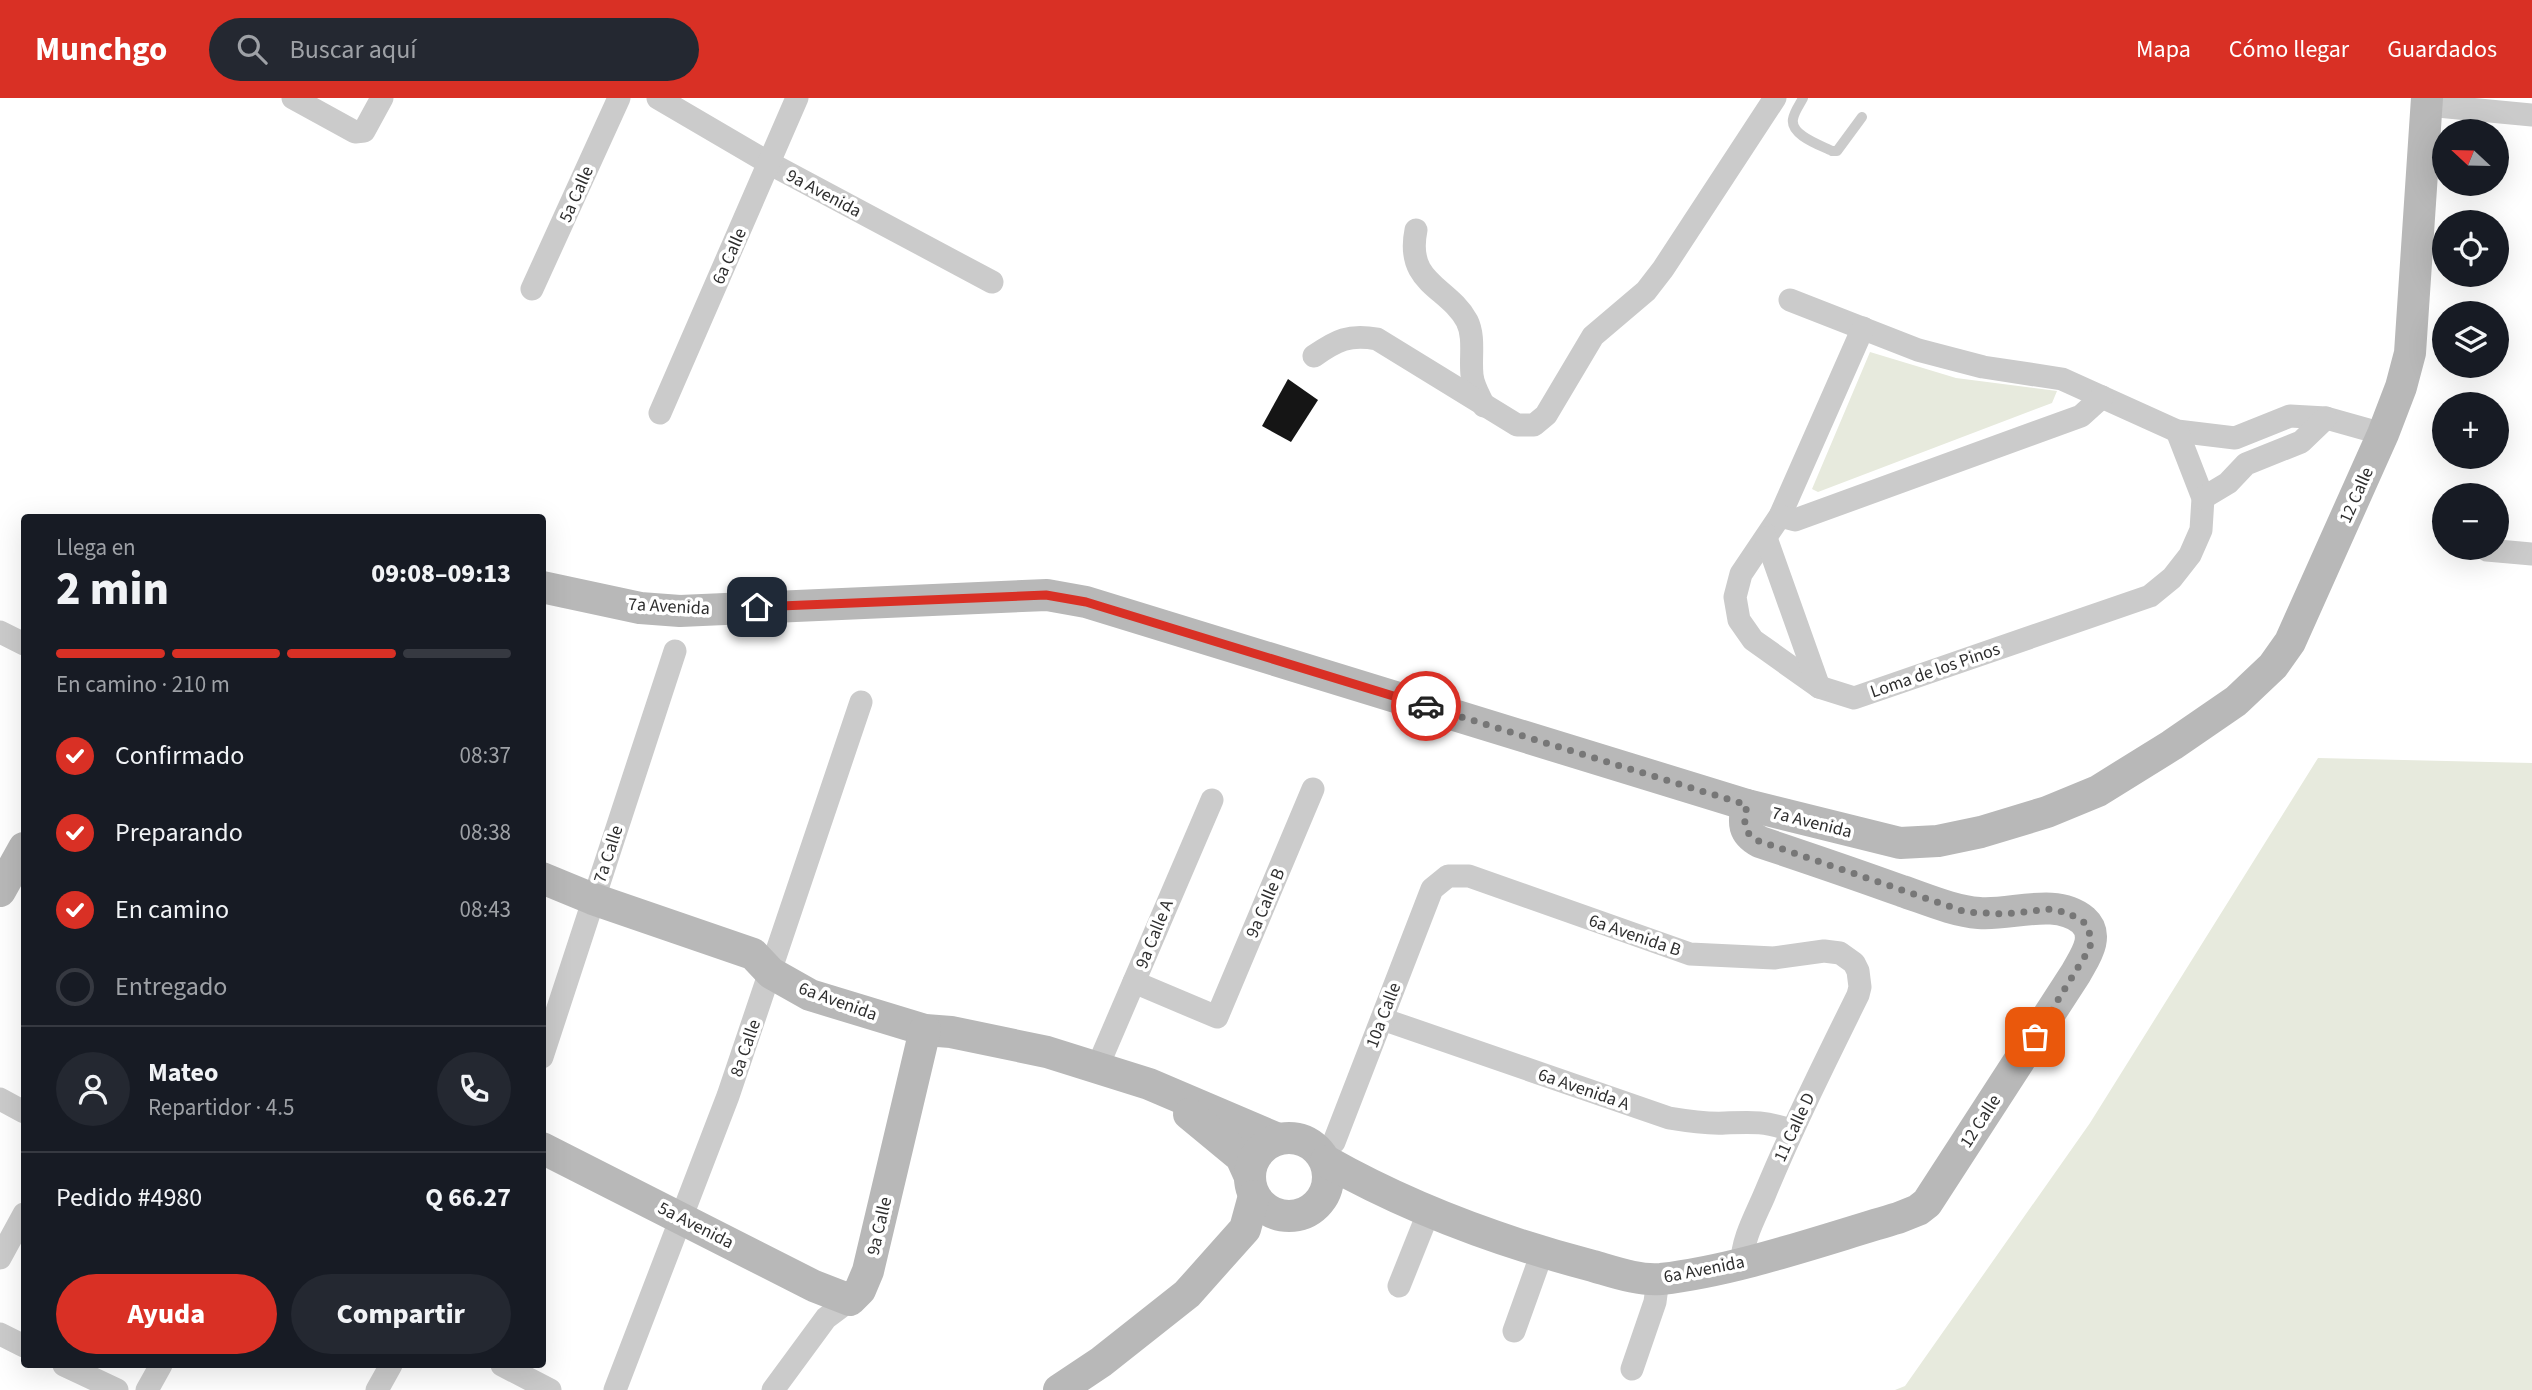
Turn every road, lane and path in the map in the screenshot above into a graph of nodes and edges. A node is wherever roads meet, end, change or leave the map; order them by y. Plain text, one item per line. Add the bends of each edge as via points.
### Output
1 (293, 98) edge
2 (382, 98) edge
3 (619, 98) edge
4 (658, 98) edge
5 (797, 98) edge
6 (1775, 98) edge
7 (1803, 98) edge
8 (2439, 102) edge
9 (2532, 115) edge
10 (1862, 117) dead end
11 (769, 163) junction
12 (1416, 230) dead end
13 (992, 282) dead end
14 (532, 289) dead end
15 (1790, 300) dead end
16 (1863, 328) junction
17 (1314, 355) dead end
18 (2102, 397) junction
19 (1484, 406) junction
20 (660, 413) dead end
21 (2326, 418) junction
22 (2177, 430) junction
23 (2384, 434) junction
24 (2235, 438) junction
25 (2246, 464) junction
26 (2203, 498) junction
27 (1780, 516) junction
28 (1766, 538) junction
29 (2509, 552) edge
30 (2532, 554) edge
31 (546, 588) edge
32 (0, 632) edge
33 (21, 642) edge
34 (675, 651) dead end
35 (1819, 687) junction
36 (861, 702) dead end
37 (1313, 789) dead end
38 (2098, 791) joint
39 (1212, 800) dead end
40 (1747, 805) junction
41 (546, 880) edge
42 (1432, 889) joint
43 (593, 899) junction
44 (771, 973) junction
45 (1134, 982) junction
46 (1858, 995) joint
47 (1382, 1019) junction
48 (925, 1031) junction
49 (546, 1045) edge
50 (1097, 1068) junction
51 (1149, 1084) junction
52 (0, 1099) edge
53 (21, 1110) edge
54 (1791, 1130) junction
55 (1278, 1139) junction
56 (546, 1150) edge
57 (1330, 1151) junction
58 (1252, 1186) junction
59 (1323, 1197) junction
60 (1927, 1203) joint
61 (1415, 1205) junction
62 (1282, 1216) junction
63 (681, 1218) junction
64 (21, 1220) edge
65 (1542, 1253) junction
66 (0, 1258) edge
67 (1742, 1263) junction
68 (1658, 1279) junction
69 (1399, 1286) dead end
70 (1187, 1294) junction
71 (850, 1300) junction
72 (1514, 1331) dead end
73 (0, 1334) edge
74 (21, 1344) edge
75 (70, 1368) edge
76 (159, 1368) edge
77 (389, 1368) edge
78 (508, 1368) edge
79 (1632, 1369) dead end
80 (117, 1390) edge
81 (147, 1390) edge
82 (377, 1390) edge
83 (550, 1390) edge
84 (615, 1390) edge
85 (773, 1390) edge
86 (1059, 1390) edge

1 - 2 street via 355,132 364,131
3 - 14 street, 5a Calle
4 - 11 street, 9a Avenida
5 - 11 street, 6a Calle
6 - 19 street via 1663,269 1646,291 1593,337 1546,415 1534,425 1517,425
7 - 10 lane via 1793,126 1832,151 1843,146
8 - 9 street
8 - 23 street, 12 Calle via 2410,353
11 - 13 street, 9a Avenida
11 - 20 street, 6a Calle
12 - 19 street via 1416,263 1434,289 1467,321 1472,379
15 - 16 street
16 - 18 street via 1918,350 1983,367 2062,379
16 - 27 street, Loma de los Pinos
17 - 19 street via 1336,341 1359,336 1377,339
18 - 22 street
18 - 27 street via 2081,416 1795,520
21 - 23 street
21 - 24 street via 2290,416
21 - 25 street via 2301,442
22 - 24 street
22 - 26 street, Loma de los Pinos
23 - 38 street, 12 Calle via 2290,642 2273,666 2220,713
24 - 25 street
25 - 26 street via 2228,483
26 - 35 street, Loma de los Pinos via 2201,530 2190,555 2150,596 1854,698
27 - 28 street, Loma de los Pinos
28 - 35 street
28 - 35 street, Loma de los Pinos via 1741,573 1735,609 1753,640
29 - 30 street
31 - 40 street, 7a Avenida via 640,608 680,611 1046,595 1086,602
32 - 33 street
34 - 43 street, 7a Calle
36 - 44 street, 8a Calle
37 - 45 street, 9a Calle B via 1217,1017
38 - 40 street, 7a Avenida via 1981,832 1917,843 1891,841
39 - 45 street, 9a Calle A
40 - 60 street, 12 Calle via 1745,826 1760,842 1966,912 2060,910 2082,920 2089,931 2090,948 2076,973
41 - 43 street, 6a Avenida
42 - 46 street, 6a Avenida B via 1448,876 1469,876 1690,954 1774,958 1832,951 1848,958 1858,971
42 - 47 street, 10a Calle
43 - 44 street, 6a Avenida via 753,954
43 - 49 street, 7a Calle
44 - 48 street, 6a Avenida via 810,995
44 - 63 street, 8a Calle
45 - 50 street, 9a Calle A
46 - 54 street, 11 Calle D
47 - 54 street, 6a Avenida A via 1669,1118 1696,1123 1769,1123
47 - 57 street, 10a Calle
48 - 50 street, 6a Avenida via 994,1040
48 - 71 street, 9a Calle via 868,1271
50 - 51 street, 6a Avenida
51 - 55 street, 6a Avenida
51 - 58 street, 6a Avenida via 1229,1144 1241,1157
52 - 53 street
54 - 67 street, 11 Calle D via 1742,1251
55 - 57 street via 1301,1138 1320,1151
55 - 58 street via 1257,1153
56 - 63 street, 5a Avenida
57 - 59 street
57 - 61 street, 6a Avenida
58 - 62 street via 1261,1205
58 - 70 street via 1245,1229
59 - 61 street, 6a Avenida via 1346,1192
59 - 62 street via 1305,1213
60 - 67 street, 6a Avenida via 1898,1218
61 - 65 street, 6a Avenida
61 - 69 street
62 - 70 street via 1236,1268 1210,1286
63 - 71 street, 5a Avenida
63 - 84 street, 8a Calle
64 - 66 street
65 - 68 street, 6a Avenida
65 - 72 street
67 - 68 street, 6a Avenida
68 - 79 street via 1655,1302
70 - 86 street
71 - 85 street, 9a Calle via 827,1318
73 - 74 street
75 - 80 street
76 - 81 street
77 - 82 street
78 - 83 street

